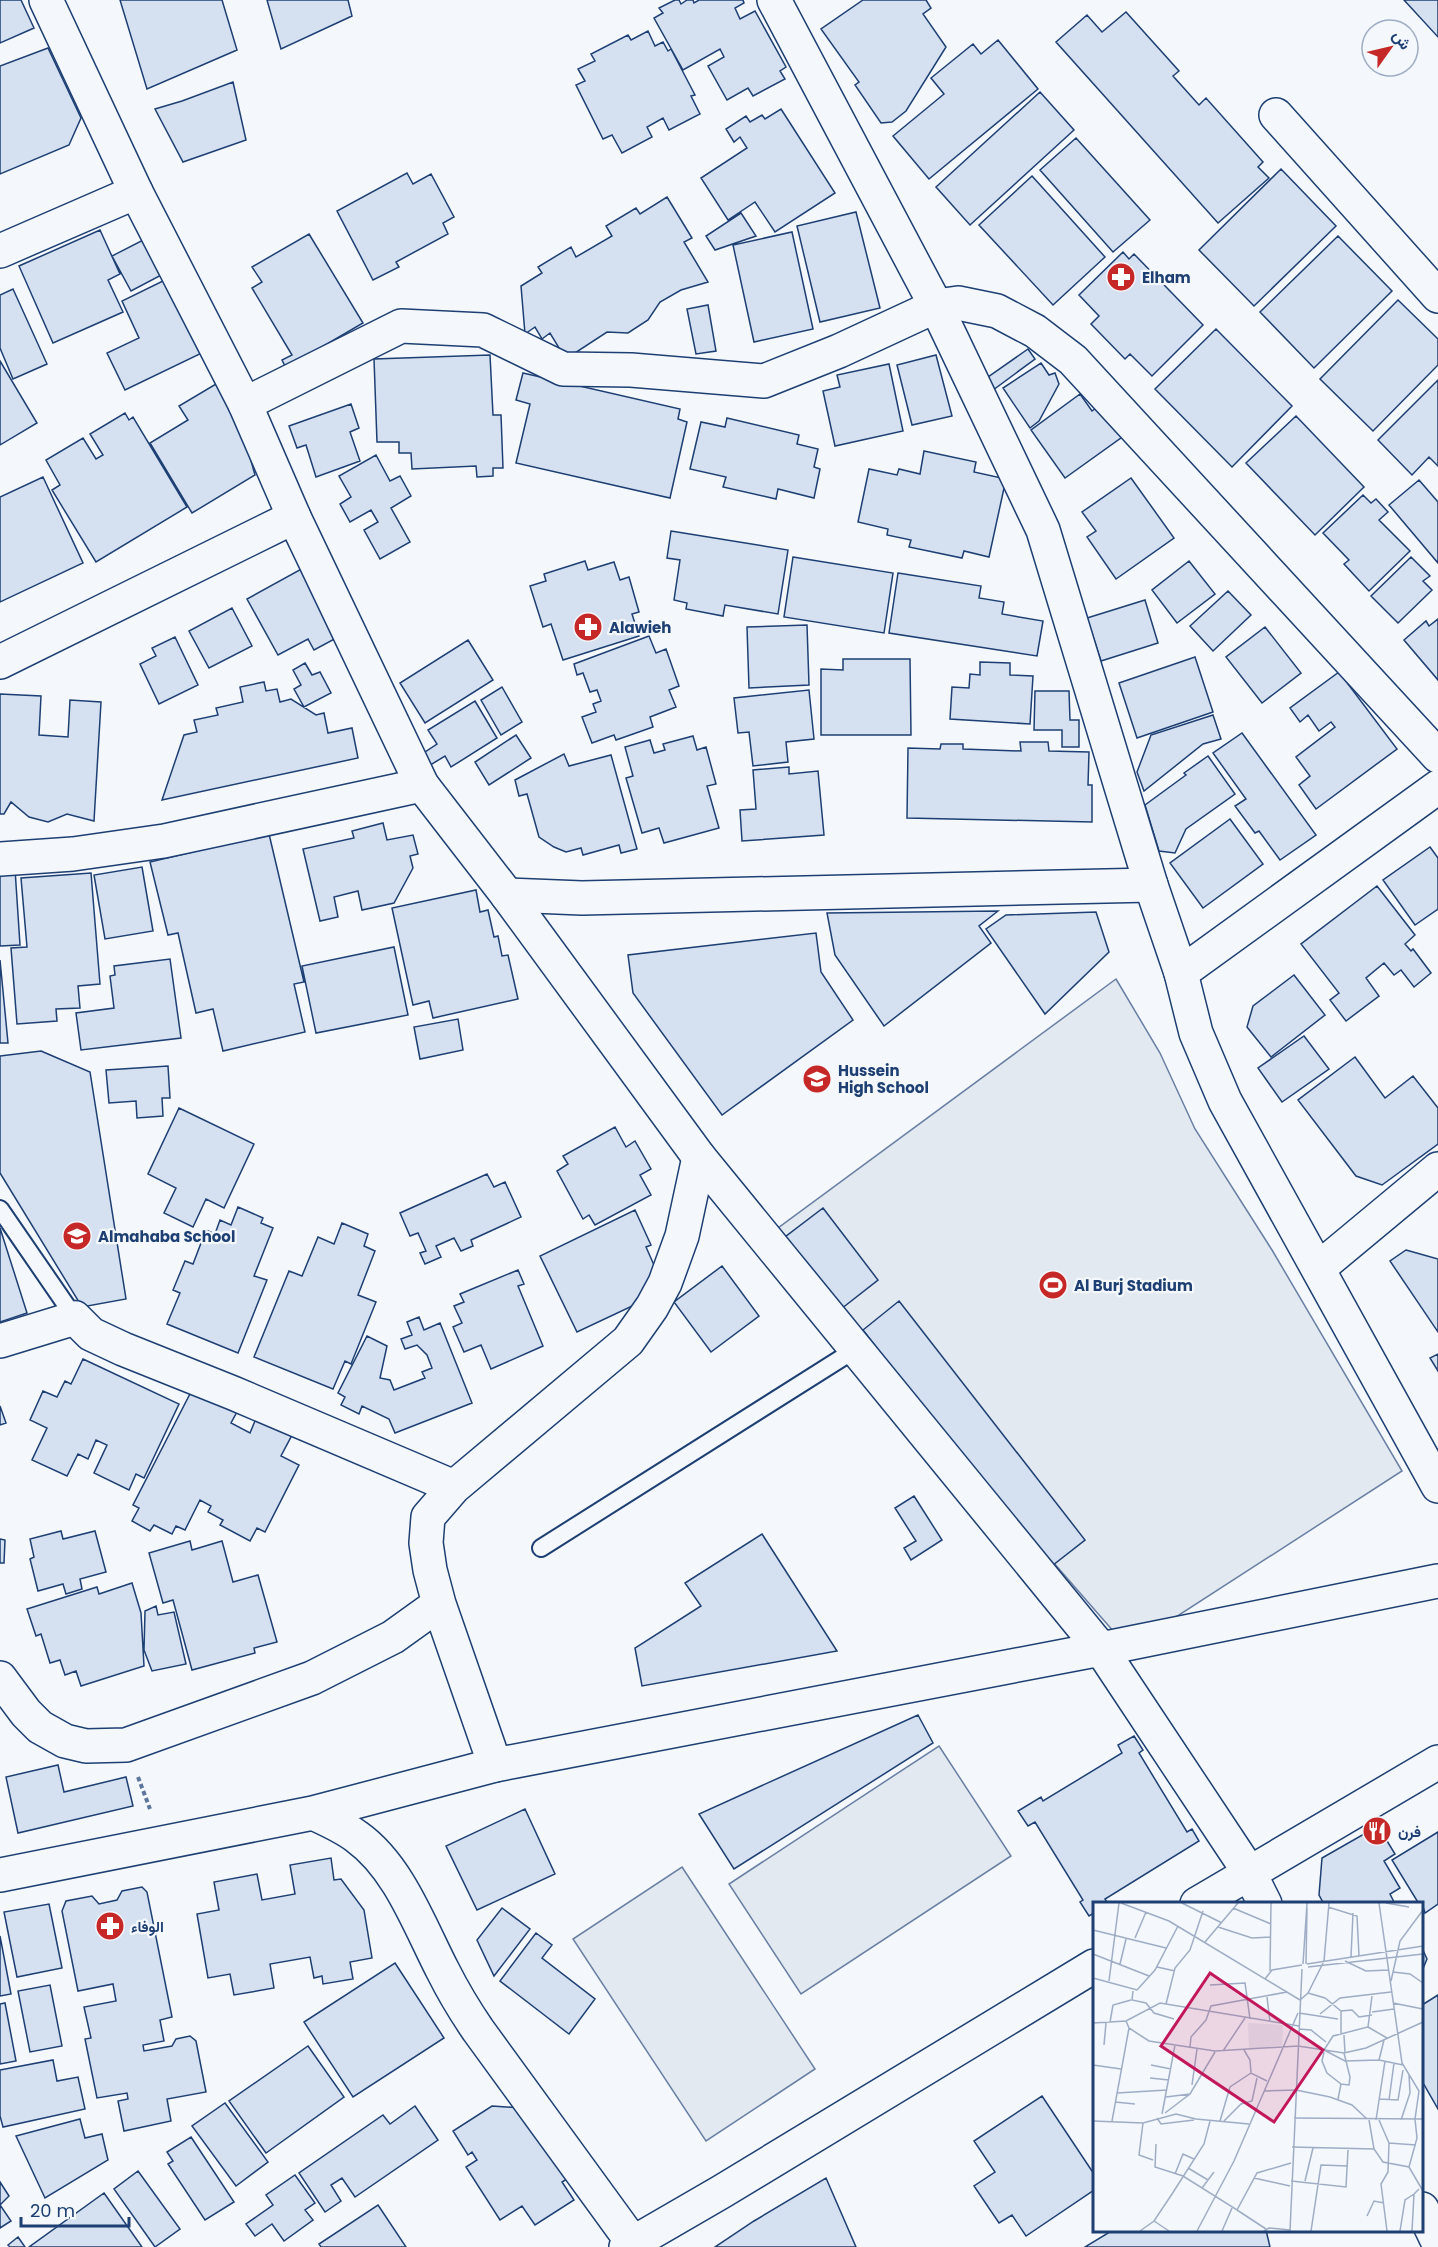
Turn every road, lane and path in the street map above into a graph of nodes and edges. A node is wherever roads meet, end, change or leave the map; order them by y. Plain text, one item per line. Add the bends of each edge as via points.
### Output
1 (46, 0) edge
2 (774, 0) edge
3 (1276, 115) dead end
4 (136, 192) junction
5 (0, 251) edge
6 (1438, 296) edge
7 (936, 306) junction
8 (245, 404) junction
9 (294, 518) junction
10 (0, 662) edge
11 (1438, 756) edge
12 (422, 785) junction
13 (1438, 788) edge
14 (0, 859) edge
15 (1151, 885) junction
16 (507, 895) junction
17 (1181, 973) junction
18 (699, 1157) junction
19 (1438, 1169) edge
20 (0, 1209) edge
21 (1319, 1268) junction
22 (75, 1318) junction
23 (0, 1341) edge
24 (856, 1349) junction
25 (1438, 1486) edge
26 (454, 1487) junction
27 (541, 1548) dead end
28 (1438, 1581) edge
29 (439, 1604) junction
30 (1101, 1649) junction
31 (0, 1678) edge
32 (126, 1745) junction
33 (1438, 1762) edge
34 (495, 1765) junction
35 (313, 1813) junction
36 (163, 1843) junction
37 (1249, 1872) junction
38 (0, 1875) edge
39 (1200, 1902) edge
40 (1264, 1902) edge
41 (1093, 1967) edge
42 (1423, 2211) edge
43 (1438, 2242) edge
44 (632, 2246) edge

1 - 4 street
2 - 7 street
3 - 6 street
4 - 5 street
4 - 8 street
7 - 8 street via 764,381 631,370 563,369 483,330 401,326
7 - 11 street via 958,303 997,311 1035,331 1073,360
7 - 15 street via 1043,530
8 - 9 street
9 - 10 street
9 - 12 street
12 - 14 street via 164,840 73,854
12 - 16 street
13 - 17 street
15 - 16 street via 582,898
15 - 17 street
16 - 18 street
17 - 21 street via 1196,1033 1225,1101
18 - 24 street
18 - 26 street via 682,1236 665,1283 628,1341
19 - 21 street
20 - 22 lane
21 - 25 street
22 - 23 street
22 - 26 street via 92,1334 123,1349
24 - 27 lane
24 - 30 street
26 - 29 street via 428,1517 426,1543
28 - 30 street
29 - 32 street via 393,1637 312,1678
29 - 34 street
30 - 34 street
30 - 37 street
31 - 32 street via 40,1727 65,1741 86,1746
32 - 36 path
33 - 37 street
34 - 35 street
35 - 36 street
35 - 44 street via 359,1838 390,1873 472,2021
36 - 38 street
37 - 39 street
37 - 40 street
41 - 44 street
42 - 43 street

